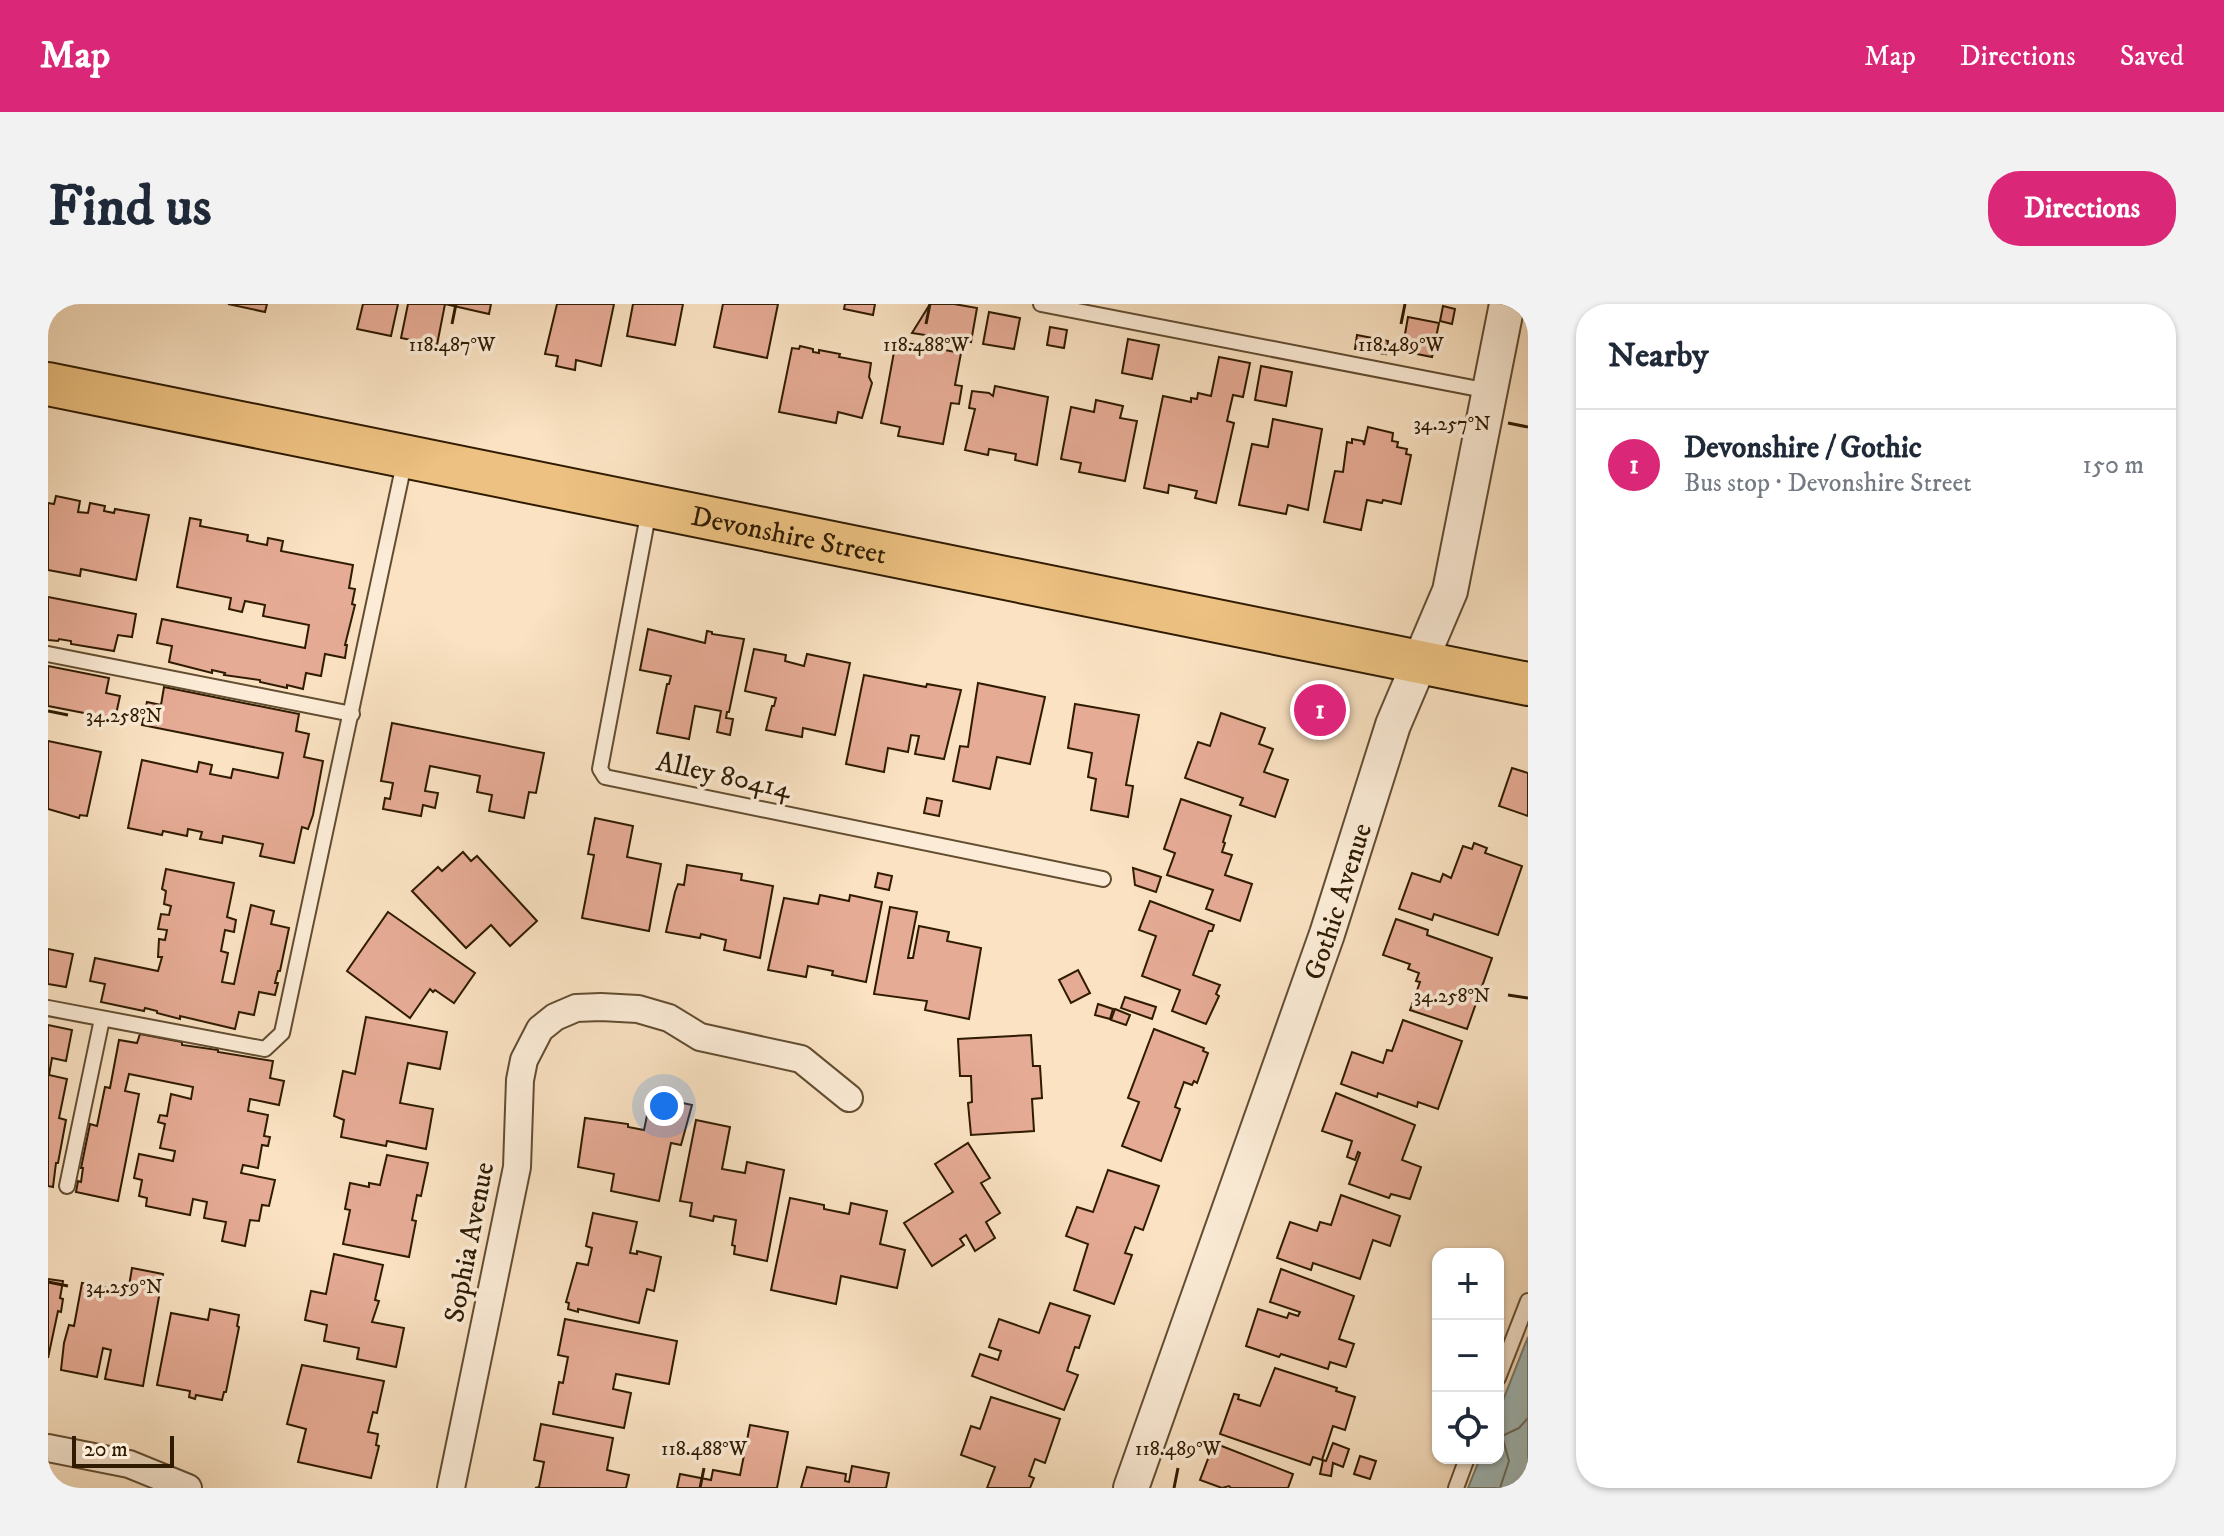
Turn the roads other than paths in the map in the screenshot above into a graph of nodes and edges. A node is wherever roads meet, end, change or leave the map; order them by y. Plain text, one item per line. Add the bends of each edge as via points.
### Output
1 (1041, 304) edge
2 (1507, 304) edge
3 (48, 384) edge
4 (1489, 391) junction
5 (406, 456) junction
6 (650, 506) junction
7 (48, 654) edge
8 (1418, 664) junction
9 (1528, 684) edge
10 (352, 714) junction
11 (1103, 879) dead end
12 (48, 1008) edge
13 (102, 1019) junction
14 (849, 1098) dead end
15 (67, 1186) dead end
16 (1528, 1301) edge
17 (1504, 1363) edge
18 (48, 1448) edge
19 (1465, 1464) edge
20 (188, 1488) edge
21 (451, 1488) edge
22 (1131, 1488) edge
23 (1456, 1488) edge

1 - 4 lane
2 - 4 street, Gothic Avenue
3 - 5 main road, Devonshire Street
4 - 8 street, Gothic Avenue via 1450,591
5 - 6 main road, Devonshire Street
5 - 10 lane
6 - 8 main road, Devonshire Street
6 - 11 lane, Alley 80414 via 600,769 605,777
7 - 10 lane
8 - 9 main road, Devonshire Street
8 - 22 street, Gothic Avenue
10 - 13 lane via 282,1033 265,1049
12 - 13 lane
13 - 15 lane
14 - 21 street, Sophia Avenue via 801,1059 700,1037 669,1018 638,1009 576,1008 540,1029 522,1070 517,1167
16 - 17 lane
18 - 20 street via 129,1464
19 - 23 lane

